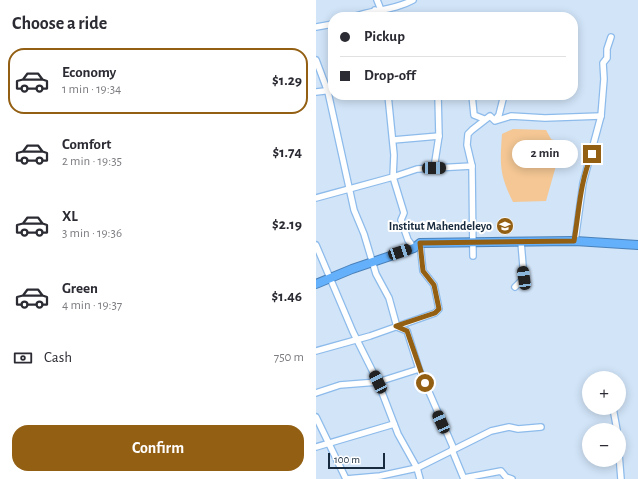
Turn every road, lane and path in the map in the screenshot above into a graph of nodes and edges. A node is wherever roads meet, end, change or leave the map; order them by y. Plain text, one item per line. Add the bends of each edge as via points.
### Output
1 (377, 0) edge
2 (413, 0) edge
3 (378, 10) junction
4 (371, 12) edge
5 (328, 25) edge
6 (316, 28) edge
7 (611, 36) dead end
8 (316, 60) edge
9 (328, 85) edge
10 (328, 91) edge
11 (316, 92) edge
12 (333, 100) edge
13 (389, 100) edge
14 (438, 100) edge
15 (472, 100) edge
16 (503, 100) edge
17 (601, 116) junction
18 (484, 119) junction
19 (495, 121) junction
20 (439, 136) junction
21 (393, 140) junction
22 (472, 166) junction
23 (434, 168) junction
24 (393, 177) junction
25 (349, 188) junction
26 (316, 198) edge
27 (473, 241) junction
28 (574, 241) junction
29 (521, 242) junction
30 (638, 244) edge
31 (316, 245) edge
32 (417, 246) junction
33 (473, 256) dead end
34 (373, 261) junction
35 (330, 278) junction
36 (316, 284) edge
37 (515, 287) dead end
38 (396, 326) junction
39 (352, 327) junction
40 (358, 340) junction
41 (348, 343) junction
42 (316, 351) edge
43 (419, 369) junction
44 (378, 382) junction
45 (316, 393) edge
46 (316, 417) edge
47 (394, 424) junction
48 (541, 427) dead end
49 (328, 444) junction
50 (316, 447) edge
51 (452, 450) junction
52 (620, 467) edge
53 (417, 468) junction
54 (464, 478) edge
55 (346, 479) edge
56 (420, 479) edge
57 (512, 479) edge
58 (621, 479) edge

1 - 3 street
2 - 3 street via 392,9
3 - 4 street
5 - 6 street
7 - 17 street via 607,58 603,63
8 - 9 street
10 - 11 street
12 - 25 street
13 - 21 street
14 - 20 street
15 - 18 street via 474,116
16 - 19 street
17 - 19 street via 511,116
17 - 28 street via 584,175
18 - 19 street via 490,116
18 - 22 street via 468,134 467,145
20 - 21 street
20 - 23 street
21 - 24 street
22 - 23 street
22 - 27 street
23 - 24 street via 417,169
24 - 25 street
24 - 32 street via 404,213 401,220 408,240
25 - 26 street
25 - 34 street via 354,210
27 - 29 highway
27 - 32 highway
27 - 33 street
28 - 29 highway
28 - 30 highway
29 - 37 street via 524,278
31 - 35 street
32 - 34 highway
32 - 38 street via 423,271 434,285 439,309 435,313
34 - 35 highway
34 - 38 street
35 - 36 highway
35 - 39 street
38 - 40 street
38 - 43 street via 407,331
39 - 40 street
39 - 41 street
40 - 41 street
40 - 44 street
41 - 42 street
43 - 44 street
43 - 51 street via 453,447
44 - 45 street via 340,385
44 - 47 street
46 - 49 street
47 - 49 street
47 - 53 street
48 - 51 street via 509,427 491,431
49 - 50 street
49 - 55 street
51 - 53 street
51 - 54 street
52 - 58 street
53 - 55 street via 380,476
53 - 56 street
54 - 57 street via 501,471

